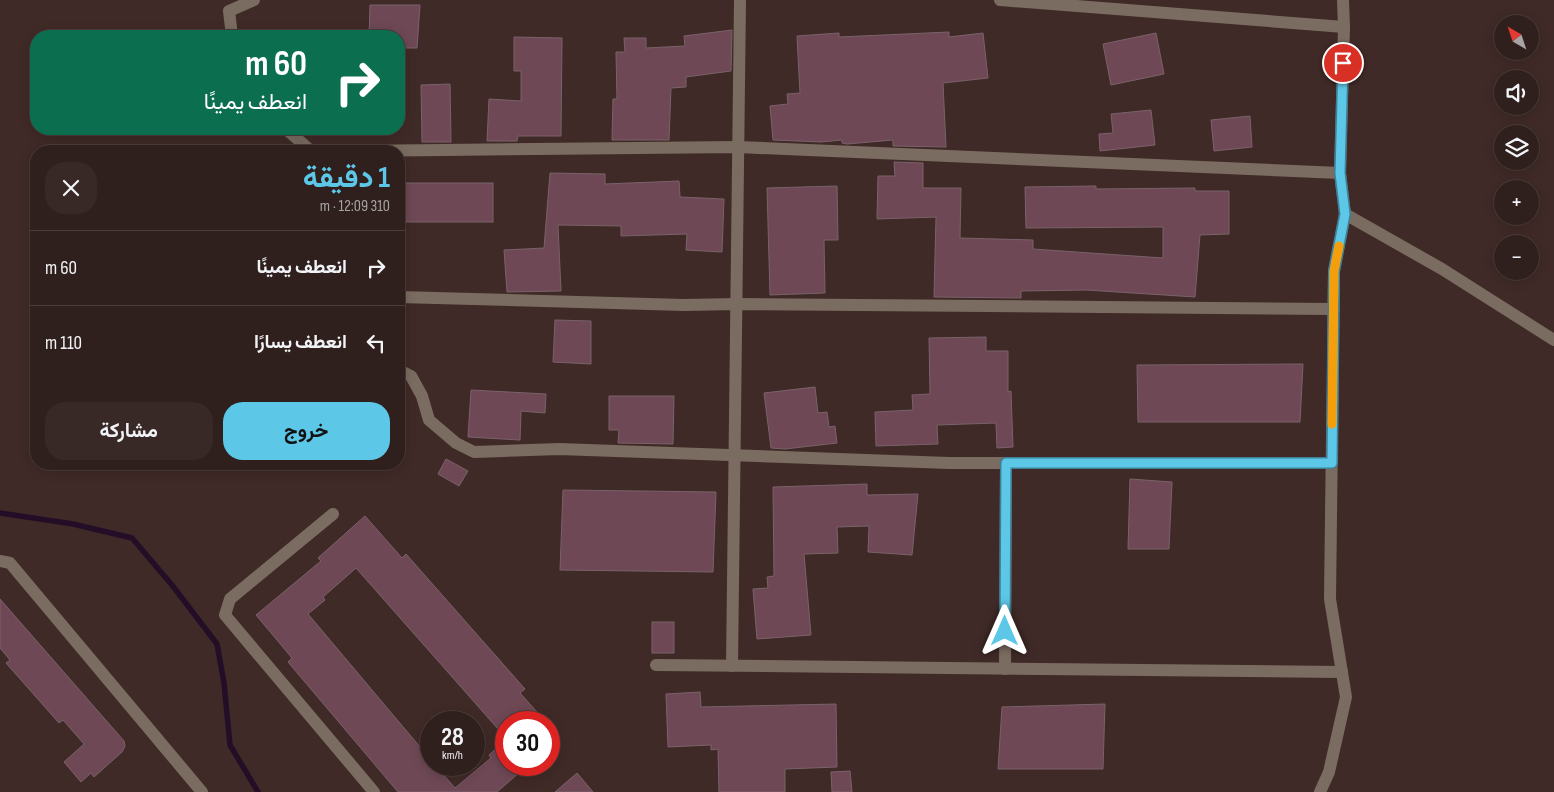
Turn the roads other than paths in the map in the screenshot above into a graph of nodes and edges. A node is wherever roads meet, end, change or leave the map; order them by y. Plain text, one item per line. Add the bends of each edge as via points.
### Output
1 (254, 0) edge
2 (740, 0) edge
3 (1000, 0) edge
4 (1343, 0) edge
5 (1344, 27) junction
6 (231, 30) edge
7 (293, 135) edge
8 (304, 145) edge
9 (738, 147) junction
10 (405, 150) edge
11 (1340, 173) junction
12 (1345, 214) junction
13 (405, 297) edge
14 (736, 304) junction
15 (1334, 309) junction
16 (1554, 340) edge
17 (405, 373) edge
18 (734, 456) junction
19 (1006, 463) junction
20 (1332, 463) junction
21 (333, 514) dead end
22 (0, 561) edge
23 (656, 665) dead end
24 (732, 666) junction
25 (1005, 669) junction
26 (1342, 672) junction
27 (202, 792) edge
28 (374, 792) edge
29 (1320, 792) edge

1 - 6 street via 229,11
2 - 9 street
3 - 5 street
4 - 5 street
5 - 11 street
7 - 8 street
9 - 10 street
9 - 11 street
9 - 14 street
11 - 12 street
12 - 15 street via 1334,271
12 - 16 street via 1442,269
13 - 14 street
14 - 15 street
14 - 18 street
15 - 20 street
17 - 18 street via 411,376 422,396 429,420 456,443 474,452 559,449
18 - 19 street
18 - 24 street
19 - 20 street
19 - 25 street
20 - 26 street via 1330,599
21 - 28 street via 230,599 225,615
22 - 27 street via 10,563
23 - 24 street
24 - 25 street
25 - 26 street
26 - 29 street via 1346,697

